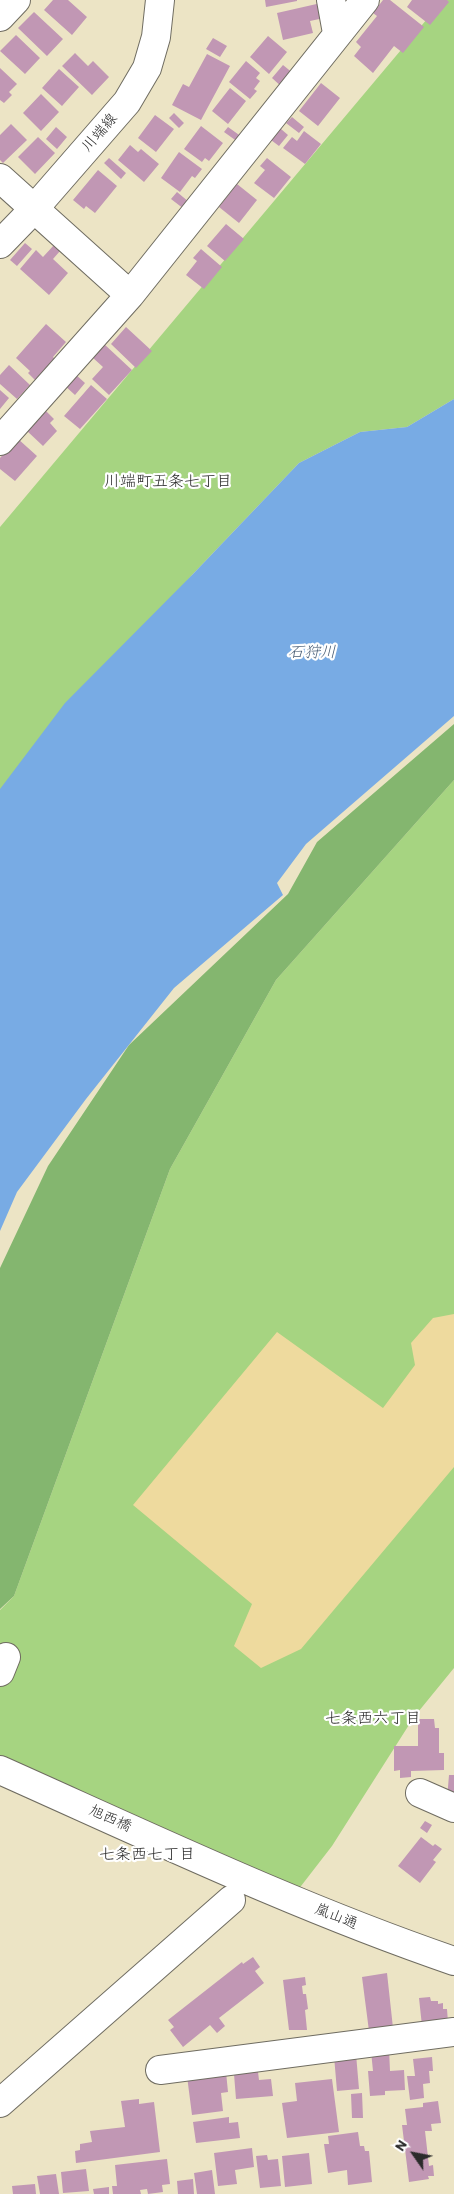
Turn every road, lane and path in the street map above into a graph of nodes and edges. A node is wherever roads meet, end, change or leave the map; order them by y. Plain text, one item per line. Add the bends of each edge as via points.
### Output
1 (16, 0) edge
2 (160, 0) edge
3 (331, 0) edge
4 (365, 0) edge
5 (0, 17) edge
6 (337, 33) junction
7 (0, 178) edge
8 (33, 210) junction
9 (0, 244) edge
10 (130, 295) junction
11 (0, 441) edge
12 (0, 1770) edge
13 (420, 1793) dead end
14 (454, 1808) edge
15 (220, 1868) joint
16 (231, 1900) dead end
17 (454, 1961) edge
18 (454, 2032) edge
19 (160, 2070) dead end
20 (0, 2103) edge

1 - 5 street
2 - 8 street, 川端線 via 156,37 147,68 127,102
3 - 6 street
4 - 6 street
6 - 10 street
7 - 8 street
8 - 9 street, 川端線
8 - 10 street
10 - 11 street
12 - 15 street, 旭西橋
13 - 14 street
15 - 17 street, 嵐山通 via 308,1906
16 - 20 street
18 - 19 street

